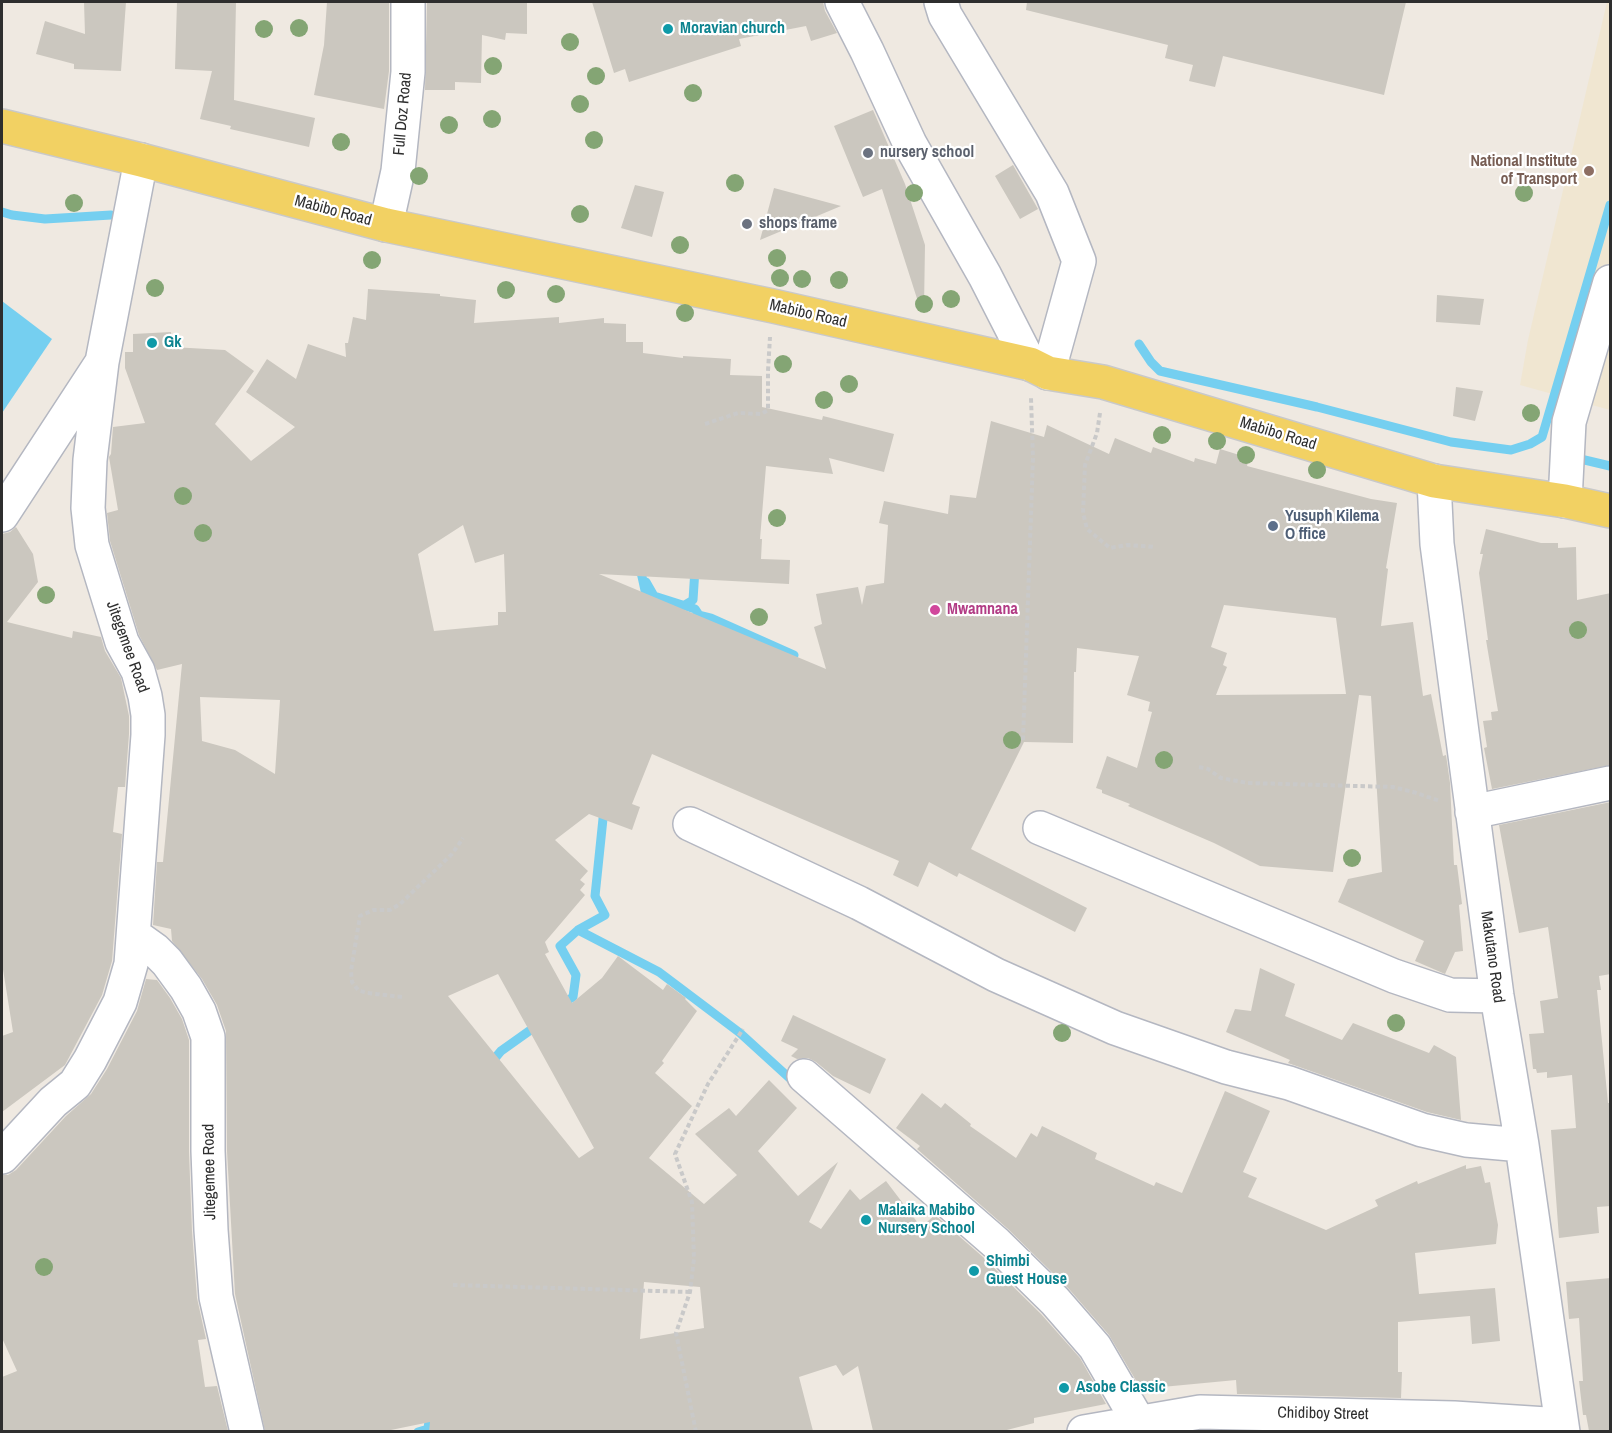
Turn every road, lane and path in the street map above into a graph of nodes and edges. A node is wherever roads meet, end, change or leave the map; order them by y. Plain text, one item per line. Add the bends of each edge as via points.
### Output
1 (408, 2) edge
2 (842, 2) edge
3 (941, 2) edge
4 (2, 126) edge
5 (141, 160) junction
6 (386, 225) junction
7 (1611, 282) edge
8 (773, 306) junction
9 (102, 362) junction
10 (1039, 368) junction
11 (1103, 382) junction
12 (705, 424) dead end
13 (1434, 481) junction
14 (1564, 501) junction
15 (1611, 511) edge
16 (2, 514) edge
17 (1155, 547) dead end
18 (1023, 740) dead end
19 (1199, 766) dead end
20 (1611, 783) edge
21 (1472, 812) junction
22 (690, 824) dead end
23 (1040, 828) dead end
24 (463, 838) dead end
25 (134, 935) junction
26 (1497, 996) junction
27 (402, 997) dead end
28 (743, 1029) dead end
29 (804, 1076) dead end
30 (1522, 1146) junction
31 (2, 1157) edge
32 (453, 1285) dead end
33 (690, 1292) junction
34 (1138, 1421) junction
35 (1563, 1428) edge
36 (247, 1431) edge
37 (696, 1431) edge
38 (1084, 1431) edge

1 - 6 street, Full Doz Road via 408,72 398,171
2 - 10 street via 910,144
3 - 10 street via 945,15 1052,193 1079,261
4 - 5 main road, Mabibo Road
5 - 6 main road, Mabibo Road
5 - 9 street, Jitegemee Road
6 - 8 main road, Mabibo Road
7 - 14 street via 1569,422
8 - 10 main road, Mabibo Road
8 - 12 path via 768,410 761,414 738,413
9 - 16 street, Jitegemee Road
9 - 25 street, Jitegemee Road via 90,460 88,508 92,545 122,642 138,670 148,715
10 - 11 main road, Mabibo Road
10 - 18 path
11 - 13 main road, Mabibo Road
11 - 17 path via 1097,433 1085,465 1083,513 1087,529 1110,548
13 - 14 main road, Mabibo Road
13 - 21 street, Makutano Road via 1437,544
14 - 15 main road, Mabibo Road
19 - 21 path via 1221,778 1248,783 1393,788
20 - 21 street
21 - 26 street, Makutano Road
22 - 30 street via 859,903 996,975 1115,1028 1422,1130
23 - 26 street via 1394,976 1450,995
24 - 27 path via 452,854 400,904 360,916 352,982 358,990
25 - 31 street, Jitegemee Road via 120,1002 90,1060 75,1084
25 - 36 street, Jitegemee Road via 155,950 186,988 208,1038 208,1151 216,1297
26 - 30 street, Makutano Road
28 - 33 path via 708,1084 675,1154 692,1202 694,1259
29 - 34 street via 996,1243 1055,1301 1095,1347
30 - 35 street, Makutano Road
32 - 33 path
33 - 37 path via 676,1333
34 - 35 street, Chidiboy Street via 1200,1412 1454,1418
34 - 38 street, Chidiboy Street

